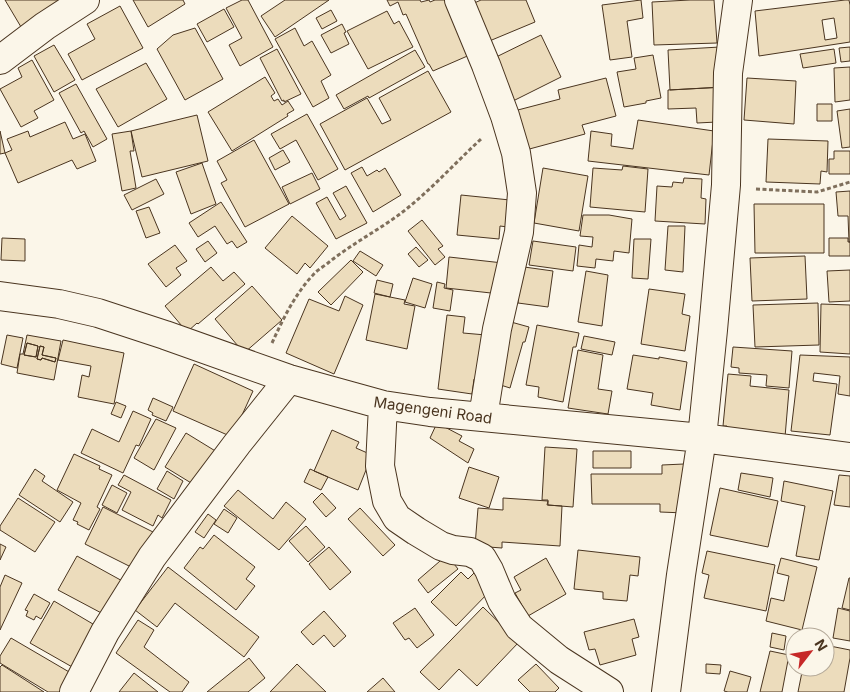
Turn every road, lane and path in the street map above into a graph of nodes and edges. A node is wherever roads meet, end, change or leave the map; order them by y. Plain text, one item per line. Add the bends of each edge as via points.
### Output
1 (85, 0) edge
2 (459, 0) edge
3 (738, 0) edge
4 (0, 60) edge
5 (505, 116) junction
6 (850, 182) edge
7 (726, 185) junction
8 (0, 296) edge
9 (261, 368) junction
10 (289, 379) junction
11 (383, 405) junction
12 (483, 417) junction
13 (702, 438) junction
14 (850, 457) edge
15 (74, 692) edge
16 (609, 692) edge
17 (666, 692) edge

1 - 4 street
2 - 5 street
3 - 7 street via 728,73
5 - 9 path via 406,209 314,274 297,295
5 - 12 street via 516,153 522,193 519,232 497,329
6 - 7 path via 817,192
7 - 13 street
8 - 9 street, Magengeni Road via 98,313
9 - 10 street, Magengeni Road
10 - 11 street, Magengeni Road
10 - 15 street via 152,557 105,632
11 - 12 street, Magengeni Road
11 - 16 street via 380,466 387,501 397,518 441,546 482,558 502,601 519,627 559,660
12 - 13 street, Magengeni Road
13 - 14 street, Magengeni Road
13 - 17 street

